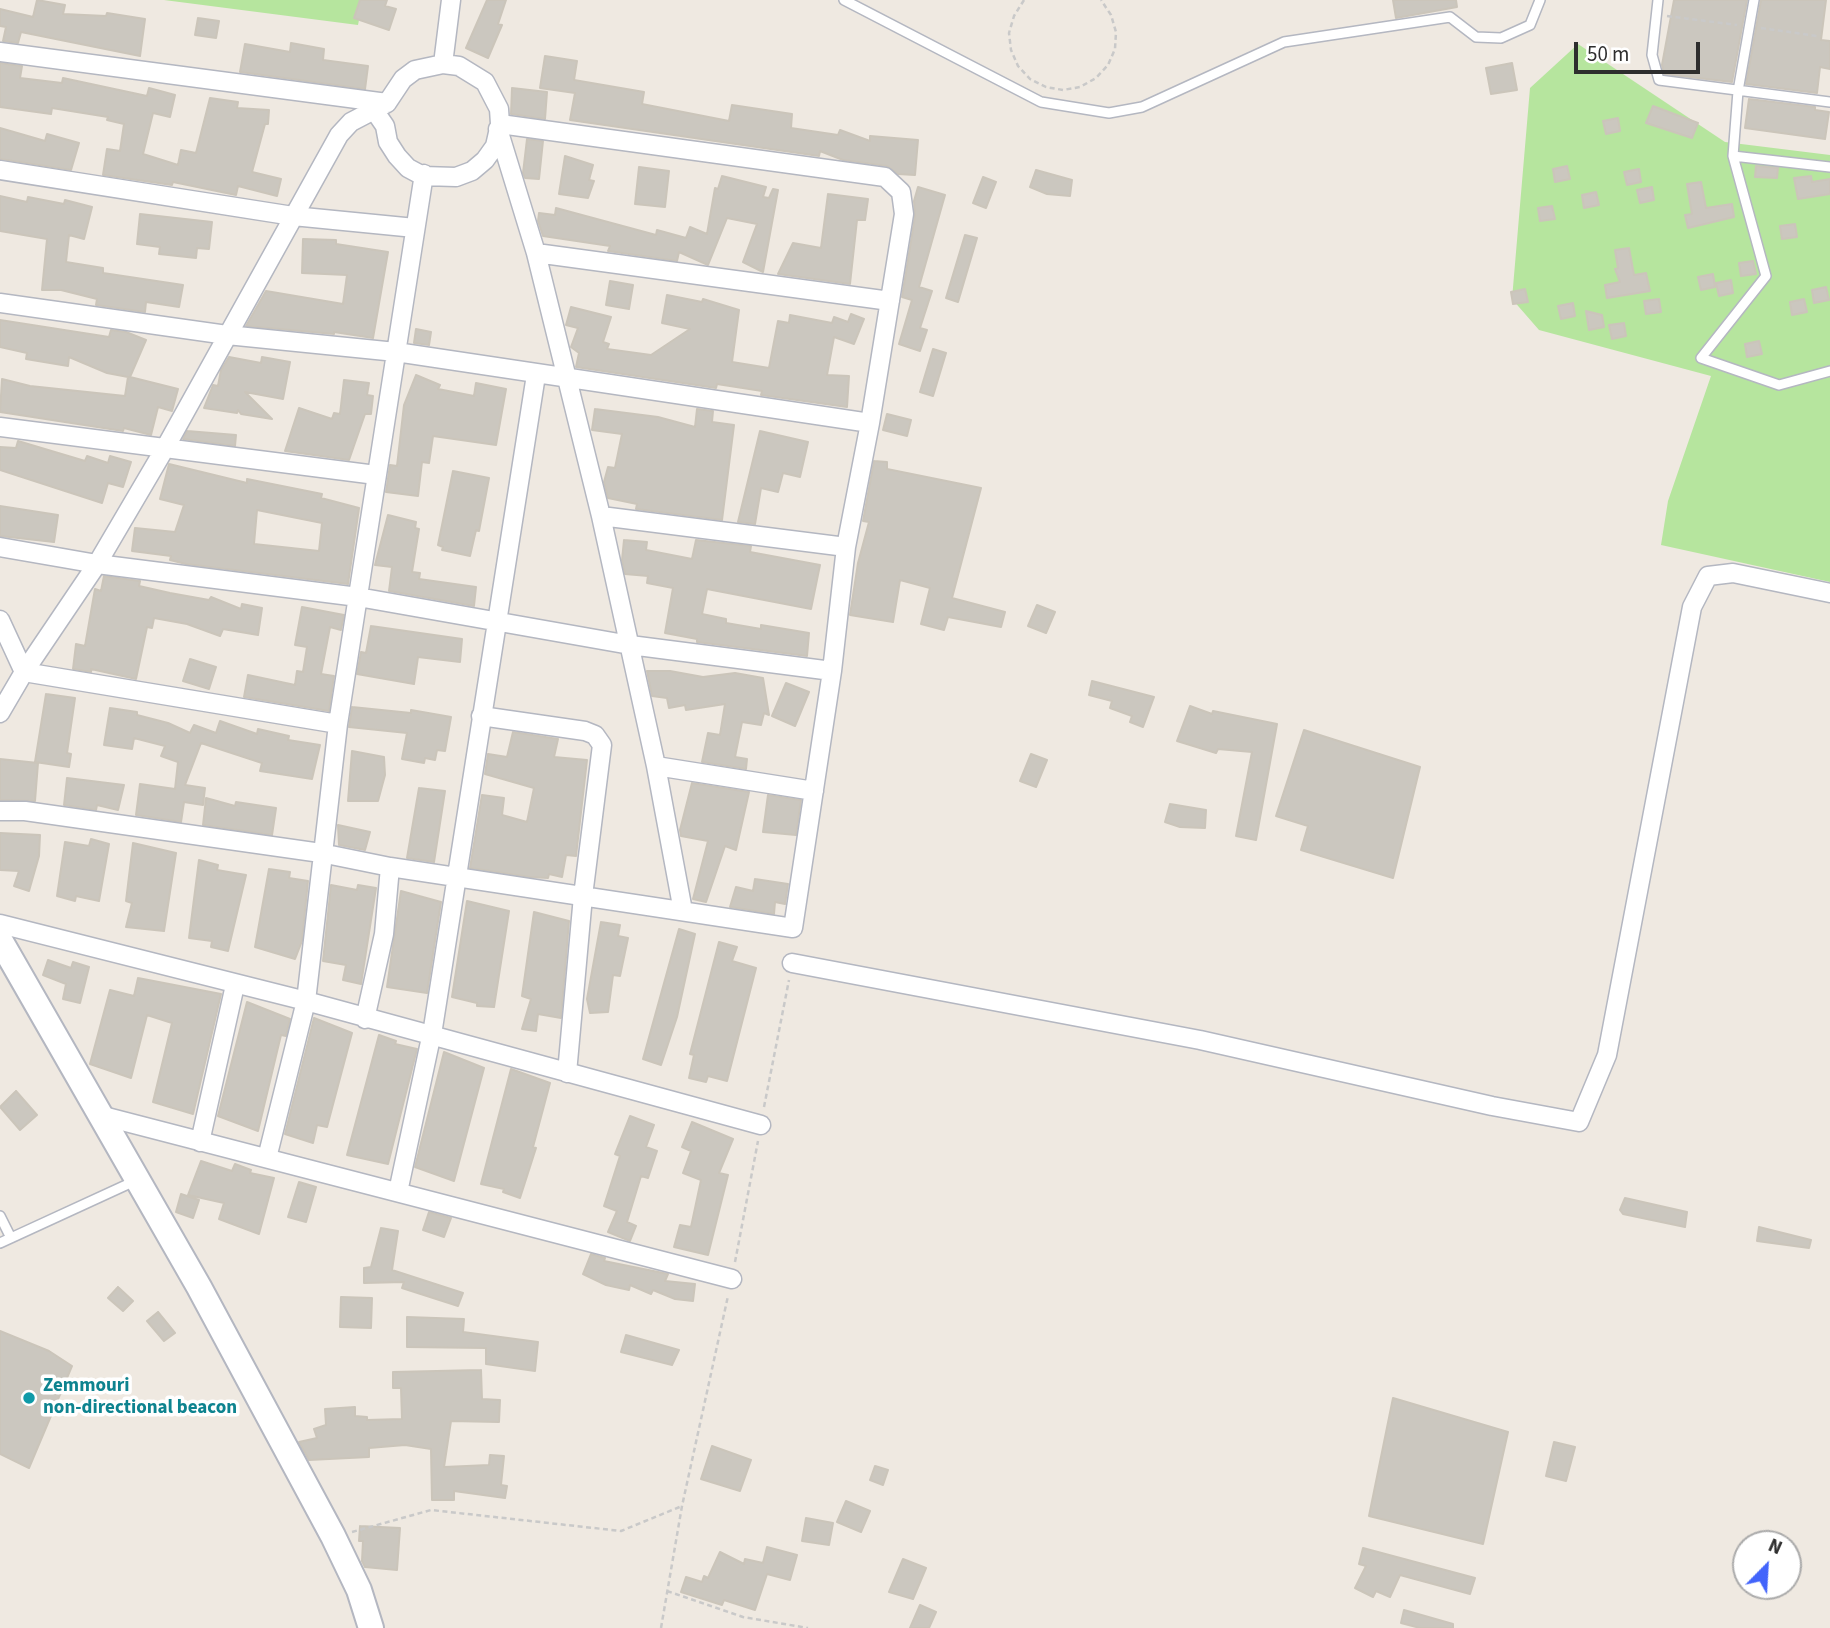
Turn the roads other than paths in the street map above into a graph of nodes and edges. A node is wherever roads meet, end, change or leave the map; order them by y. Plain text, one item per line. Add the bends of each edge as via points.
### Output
1 (451, 0) edge
2 (844, 0) edge
3 (1540, 0) edge
4 (1658, 0) edge
5 (1755, 0) edge
6 (0, 52) edge
7 (443, 64) junction
8 (1738, 91) junction
9 (1830, 102) edge
10 (381, 107) junction
11 (499, 127) junction
12 (1733, 156) junction
13 (1830, 167) edge
14 (0, 170) edge
15 (424, 174) junction
16 (293, 216) junction
17 (415, 228) junction
18 (536, 253) junction
19 (890, 301) junction
20 (0, 303) edge
21 (227, 335) junction
22 (396, 352) junction
23 (1830, 371) edge
24 (536, 375) junction
25 (568, 379) junction
26 (870, 424) junction
27 (0, 427) edge
28 (164, 450) junction
29 (376, 475) junction
30 (601, 516) junction
31 (0, 547) edge
32 (846, 547) junction
33 (97, 564) junction
34 (1830, 593) edge
35 (358, 597) junction
36 (0, 620) edge
37 (496, 621) junction
38 (630, 645) junction
39 (832, 671) junction
40 (24, 672) junction
41 (0, 713) edge
42 (481, 716) junction
43 (338, 724) junction
44 (656, 766) junction
45 (814, 791) junction
46 (0, 811) edge
47 (321, 853) junction
48 (390, 867) junction
49 (455, 877) junction
50 (583, 896) junction
51 (683, 911) junction
52 (0, 924) edge
53 (0, 940) edge
54 (792, 963) dead end
55 (235, 985) junction
56 (306, 1001) junction
57 (365, 1019) junction
58 (431, 1037) junction
59 (567, 1073) junction
60 (103, 1116) junction
61 (761, 1125) dead end
62 (200, 1142) junction
63 (267, 1158) junction
64 (138, 1179) junction
65 (398, 1192) junction
66 (1, 1222) edge
67 (11, 1238) junction
68 (0, 1243) edge
69 (732, 1279) dead end
70 (371, 1628) edge

1 - 7 street
2 - 3 lane via 1041,102 1109,113 1142,107 1284,42 1450,18 1476,37 1501,38 1530,25
4 - 8 lane via 1652,55 1659,80
5 - 8 lane
6 - 10 street
7 - 10 street via 409,75
7 - 11 street via 473,73 485,82 494,95
8 - 9 lane
8 - 12 lane
10 - 15 street via 388,142 408,168
10 - 16 street via 344,128
11 - 15 street via 495,146 472,171 456,177
11 - 18 street
11 - 19 street via 885,177 894,183 904,203
12 - 13 lane
12 - 23 lane via 1766,276 1701,358 1779,385
14 - 16 street
15 - 17 street
16 - 17 street
16 - 21 street
17 - 22 street
18 - 19 street
18 - 25 street
19 - 26 street
20 - 21 street
21 - 22 street
21 - 28 street
22 - 24 street
22 - 29 street
24 - 25 street
24 - 37 street
25 - 26 street
25 - 30 street
26 - 32 street
27 - 28 street
28 - 29 street
28 - 33 street
29 - 35 street
30 - 32 street
30 - 38 street
31 - 33 street
32 - 39 street
33 - 35 street
33 - 40 street
34 - 54 street via 1733,573 1708,576 1692,607 1607,1055 1579,1122 1492,1107 1200,1040
35 - 37 street
35 - 43 street
36 - 40 street
37 - 38 street
37 - 42 street
38 - 39 street
38 - 44 street
39 - 45 street
40 - 41 street
40 - 43 street
42 - 49 street
42 - 50 street via 585,731 599,740 604,751
43 - 47 street
44 - 45 street
44 - 51 street
45 - 51 street via 793,928
46 - 47 street
47 - 48 street
47 - 56 street
48 - 49 street
48 - 57 street via 384,934
49 - 50 street
49 - 58 street
50 - 51 street
50 - 59 street
52 - 55 street
53 - 60 main road
55 - 56 street
55 - 62 street
56 - 57 street
56 - 63 street
57 - 58 street
58 - 59 street
58 - 65 street
59 - 61 street
60 - 62 street
60 - 64 main road
62 - 63 street
63 - 65 street
64 - 67 lane
64 - 70 main road via 333,1536
65 - 69 street
66 - 67 lane
67 - 68 lane

